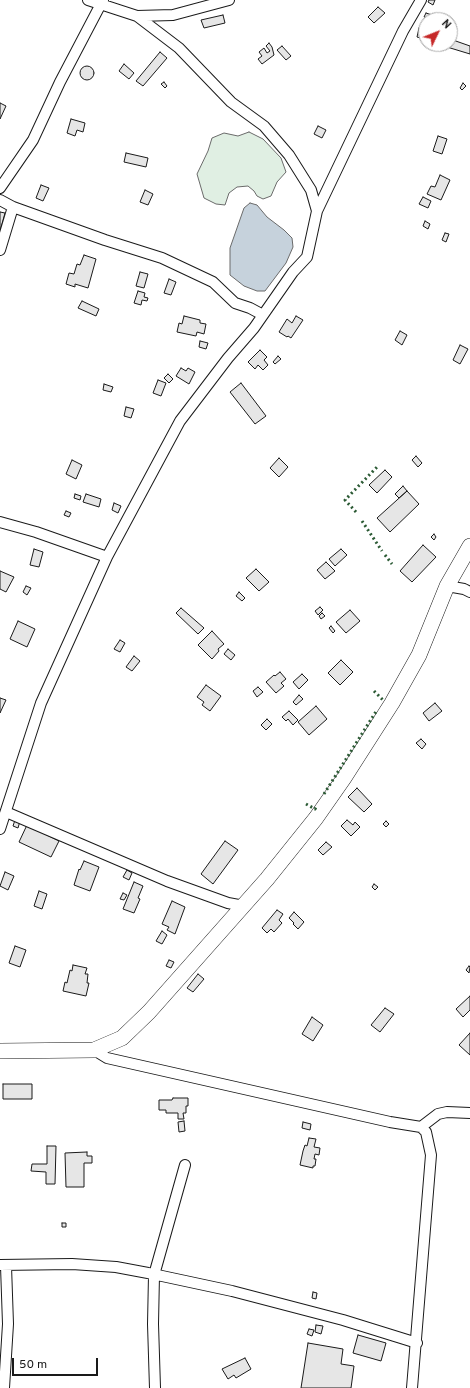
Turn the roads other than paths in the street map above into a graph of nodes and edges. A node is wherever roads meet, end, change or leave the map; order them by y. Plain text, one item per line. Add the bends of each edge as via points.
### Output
1 (88, 0) edge
2 (229, 0) edge
3 (421, 0) edge
4 (102, 2) edge
5 (137, 16) junction
6 (0, 188) edge
7 (0, 200) edge
8 (13, 207) junction
9 (317, 211) junction
10 (0, 250) edge
11 (263, 315) junction
12 (0, 522) edge
13 (470, 546) edge
14 (107, 557) junction
15 (447, 586) junction
16 (470, 592) edge
17 (6, 812) junction
18 (0, 829) edge
19 (244, 906) junction
20 (94, 1050) junction
21 (0, 1051) edge
22 (470, 1113) edge
23 (421, 1127) junction
24 (185, 1165) dead end
25 (3, 1266) edge
26 (154, 1275) junction
27 (417, 1344) junction
28 (4, 1388) edge
29 (155, 1388) edge
30 (412, 1388) edge

1 - 4 street
2 - 5 street via 173,15
3 - 9 street via 400,38
4 - 5 street
4 - 6 street via 33,140
5 - 9 street via 179,48 231,102 264,126 290,155 311,190
7 - 8 street
8 - 10 street
8 - 11 street via 162,258 213,282 235,303
9 - 11 street via 307,258
11 - 14 street via 180,421
12 - 14 street
13 - 15 street
14 - 17 street via 41,703
15 - 16 street
15 - 19 street via 419,655 392,703 316,818
17 - 18 street
17 - 19 street via 167,881 228,903
19 - 20 street via 149,1012 122,1038
20 - 21 street
20 - 23 street via 107,1058
22 - 23 street via 438,1114
23 - 27 street via 426,1132 431,1155
24 - 26 street
25 - 26 street via 72,1264 116,1267
25 - 28 street via 8,1324
26 - 27 street via 232,1291 343,1320
26 - 29 street
27 - 30 street

